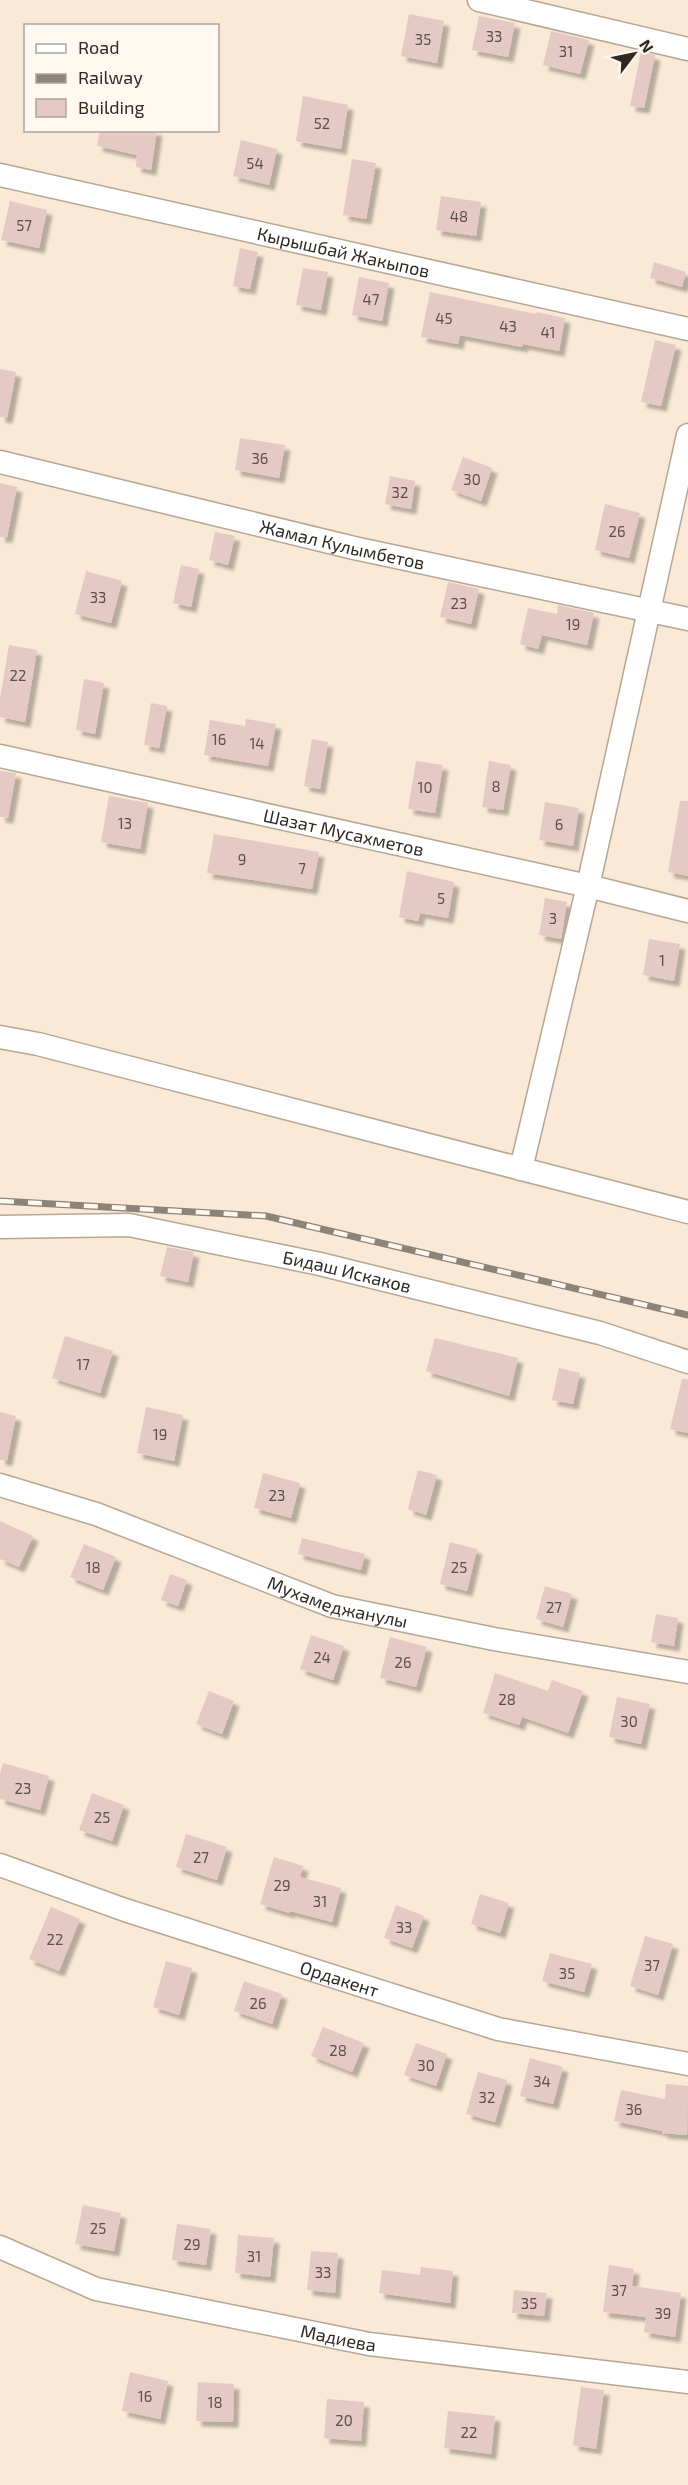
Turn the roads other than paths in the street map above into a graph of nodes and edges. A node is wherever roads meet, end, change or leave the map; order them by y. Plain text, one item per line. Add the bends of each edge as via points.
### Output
1 (480, 0) edge
2 (688, 49) edge
3 (0, 175) edge
4 (688, 328) edge
5 (688, 435) edge
6 (0, 462) edge
7 (650, 610) junction
8 (688, 619) edge
9 (0, 756) edge
10 (588, 886) junction
11 (688, 911) edge
12 (0, 1037) edge
13 (521, 1169) junction
14 (688, 1212) edge
15 (0, 1227) edge
16 (688, 1362) edge
17 (0, 1485) edge
18 (688, 1672) edge
19 (0, 1865) edge
20 (688, 2064) edge
21 (0, 2247) edge
22 (688, 2382) edge

1 - 2 street
3 - 4 street, Кырышбай Жакыпов
5 - 7 street
6 - 7 street, Жамал Кулымбетов via 354,548
7 - 8 street, Жамал Кулымбетов
7 - 10 street
9 - 10 street, Шазат Мусахметов
10 - 11 street, Шазат Мусахметов
10 - 13 street
12 - 13 street
13 - 14 street
15 - 16 street, Бидаш Искаков via 129,1225 320,1264 600,1333
17 - 18 street, Мухамеджанулы via 96,1514 332,1606 494,1640
19 - 20 street, Ордакент via 125,1910 498,2029
21 - 22 street, Мадиева via 96,2289 369,2344

